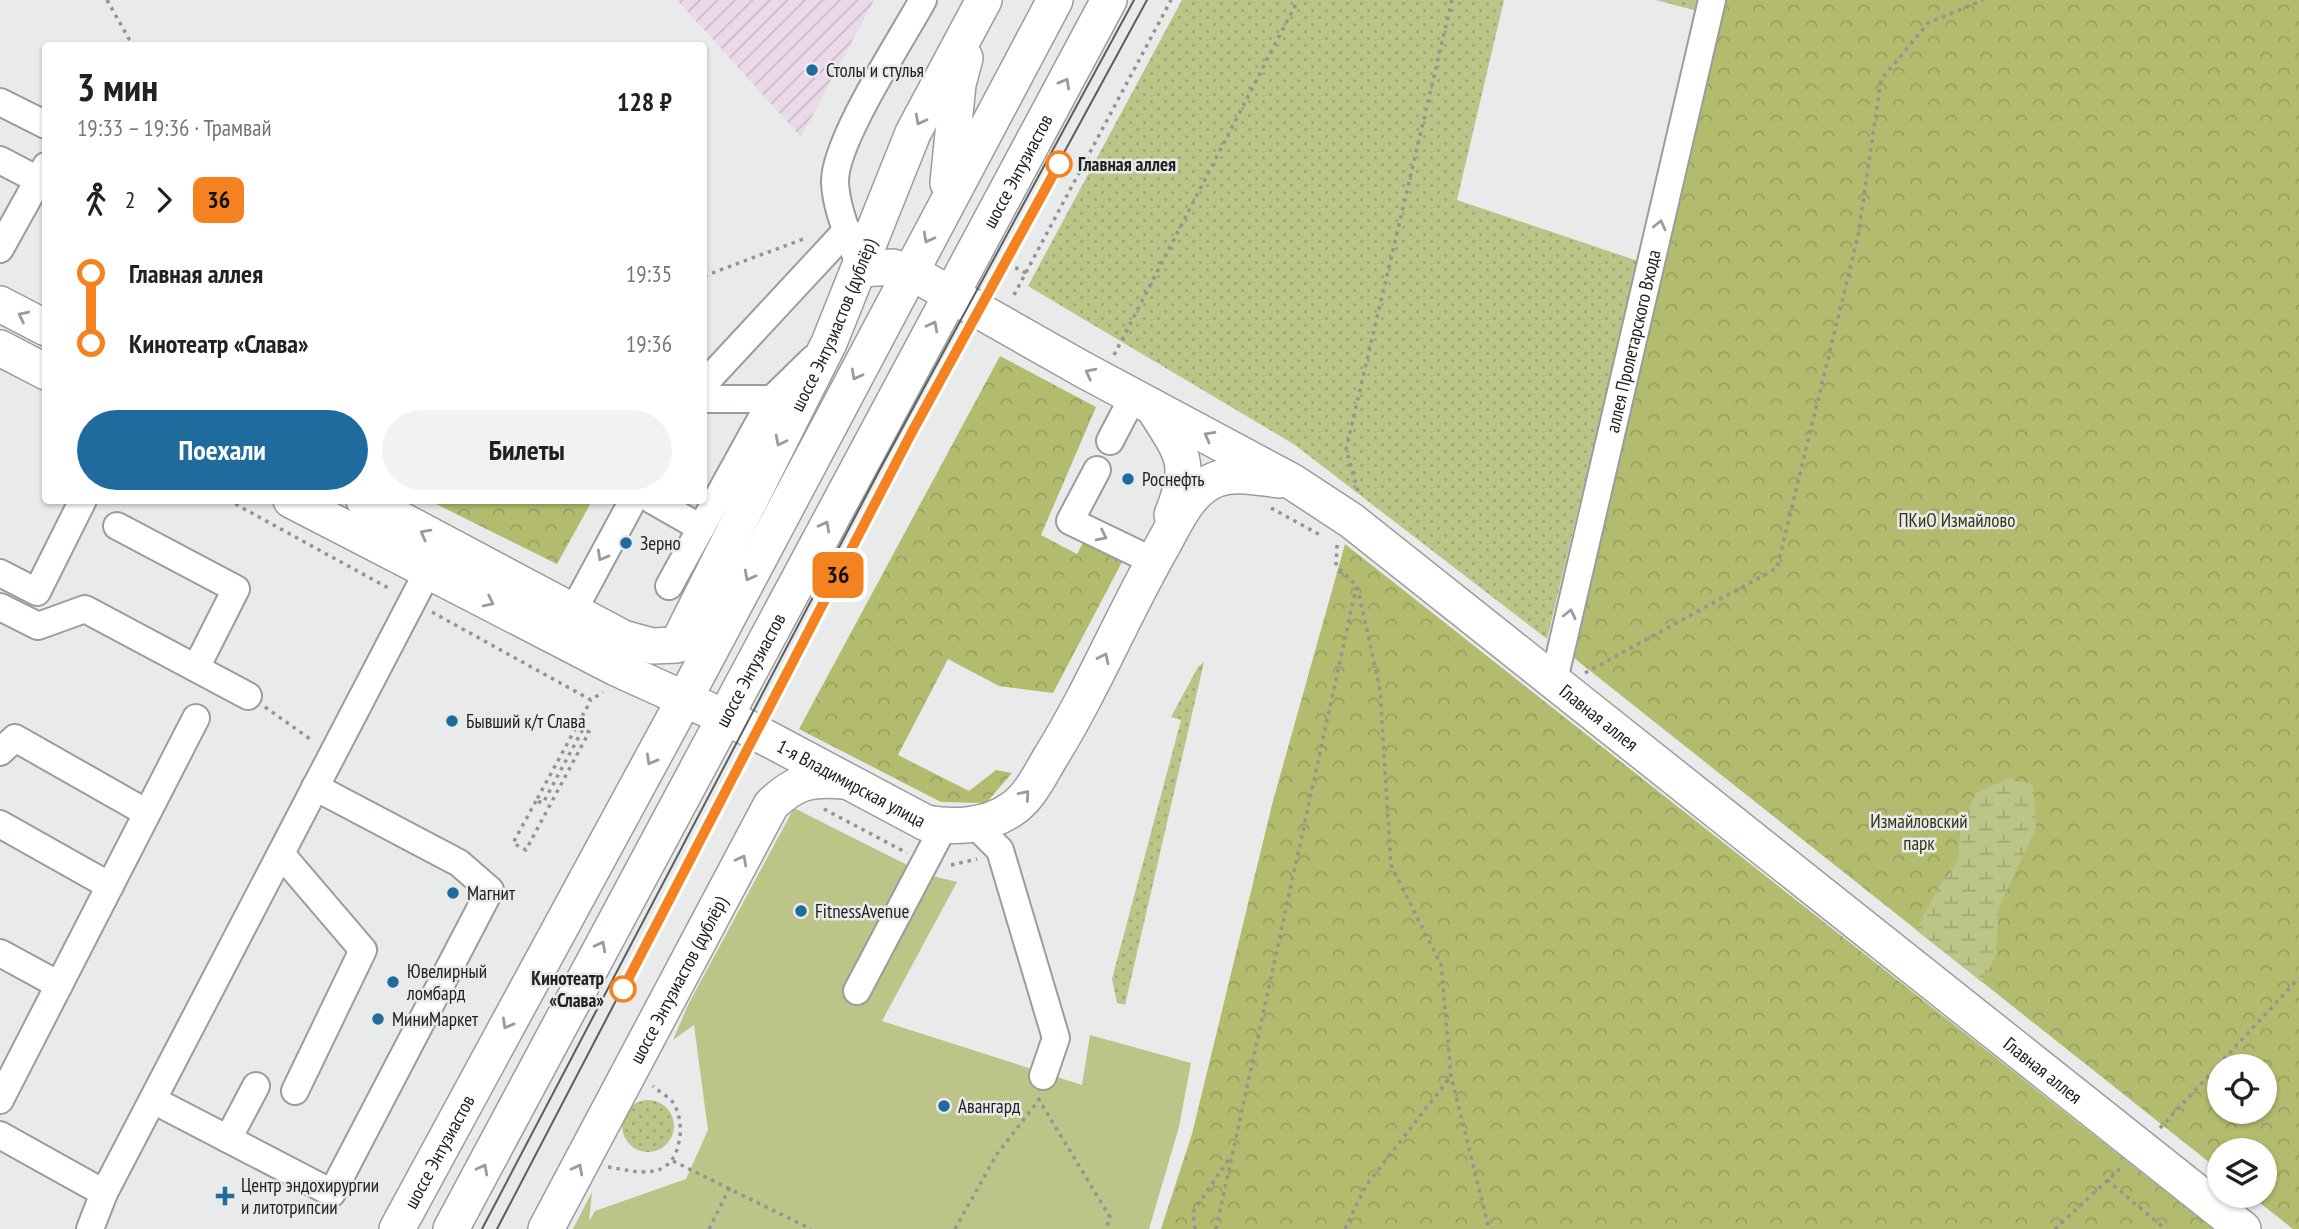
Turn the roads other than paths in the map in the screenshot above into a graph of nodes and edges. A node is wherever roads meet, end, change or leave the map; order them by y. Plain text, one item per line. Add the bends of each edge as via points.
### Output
1 (923, 0) edge
2 (1055, 0) edge
3 (1109, 0) edge
4 (1712, 0) edge
5 (979, 9) edge
6 (0, 102) edge
7 (42, 123) edge
8 (0, 160) edge
9 (40, 186) edge
10 (946, 205) junction
11 (846, 226) junction
12 (0, 249) edge
13 (861, 268) junction
14 (911, 272) junction
15 (950, 293) junction
16 (0, 304) edge
17 (42, 326) edge
18 (829, 343) junction
19 (0, 348) edge
20 (42, 370) edge
21 (707, 381) edge
22 (707, 399) edge
23 (772, 399) junction
24 (1142, 399) junction
25 (1110, 441) dead end
26 (1097, 470) dead end
27 (1291, 481) junction
28 (81, 504) edge
29 (299, 504) edge
30 (371, 504) edge
31 (631, 504) edge
32 (659, 504) edge
33 (117, 526) dead end
34 (701, 528) junction
35 (1153, 561) junction
36 (428, 571) junction
37 (0, 573) edge
38 (669, 586) dead end
39 (0, 607) edge
40 (572, 613) junction
41 (691, 652) junction
42 (197, 668) junction
43 (1555, 676) junction
44 (248, 696) road end
45 (684, 700) junction
46 (724, 716) junction
47 (196, 718) dead end
48 (0, 752) edge
49 (845, 781) junction
50 (315, 787) junction
51 (147, 813) junction
52 (0, 824) edge
53 (959, 825) junction
54 (281, 854) junction
55 (110, 886) junction
56 (0, 953) edge
57 (59, 985) junction
58 (857, 991) dead end
59 (256, 1086) dead end
60 (1040, 1088) road end
61 (295, 1091) dead end
62 (0, 1100) edge
63 (153, 1100) junction
64 (0, 1135) edge
65 (228, 1139) junction
66 (104, 1193) junction
67 (90, 1229) edge
68 (397, 1229) edge
69 (451, 1229) edge
70 (546, 1229) edge
71 (2243, 1229) edge

1 - 11 street via 842,147 835,180
2 - 10 main road, шоссе Энтузиастов
15 -> 3 main road, шоссе Энтузиастов
43 -> 4 street, аллея Пролетарского Входа via 1662,192
5 - 10 main road via 958,84
5 -> 13 main road, шоссе Энтузиастов (дублёр) via 913,133
6 - 7 street
8 - 9 street
9 - 12 street
10 -> 14 main road, шоссе Энтузиастов
11 - 13 street
11 - 21 street
13 - 14 main road
13 - 18 main road, шоссе Энтузиастов (дублёр)
14 - 15 main road, Главная аллея
14 -> 41 main road, шоссе Энтузиастов
24 -> 15 main road, Главная аллея
46 -> 15 main road, шоссе Энтузиастов
17 -> 16 main road
18 - 23 street
18 -> 41 main road, шоссе Энтузиастов (дублёр)
19 - 20 main road
22 - 23 street
23 - 34 street
24 - 25 street
27 -> 24 main road, Главная аллея
24 - 35 main road via 1184,461 1180,494
26 -> 35 street via 1070,520
27 - 35 main road via 1217,479 1186,504
27 - 43 main road, Главная аллея via 1352,521
28 - 37 street via 37,592
29 - 36 main road, 1-я Владимирская улица
40 -> 30 main road
31 -> 40 street
32 - 34 street
33 - 42 street via 236,589
34 - 38 street
53 -> 35 main road via 1013,809 1034,785 1074,720
36 -> 45 main road, 1-я Владимирская улица
36 - 50 street
39 - 42 street via 38,626 85,609
40 - 41 main road via 623,638
41 - 45 main road, шоссе Энтузиастов
42 - 44 street
43 - 71 main road, Главная аллея via 2133,1156
45 - 46 main road, 1-я Владимирская улица
45 -> 68 main road, шоссе Энтузиастов
46 - 49 main road, 1-я Владимирская улица
69 -> 46 main road, шоссе Энтузиастов
47 - 51 street
48 - 51 street via 15,738
49 - 53 main road, 1-я Владимирская улица via 926,823
70 -> 49 main road, шоссе Энтузиастов (дублёр) via 771,805 796,783 816,778
50 - 54 street
50 - 65 street via 459,863 490,890 331,1193
51 - 55 street
52 - 55 street
53 - 58 street
53 - 60 street via 1000,850 1056,1038
54 - 61 street via 363,950
54 - 63 street
55 - 57 street
56 - 57 street
57 - 62 street
59 - 65 street
63 - 65 street
63 - 66 street
64 - 66 street
66 - 67 street

